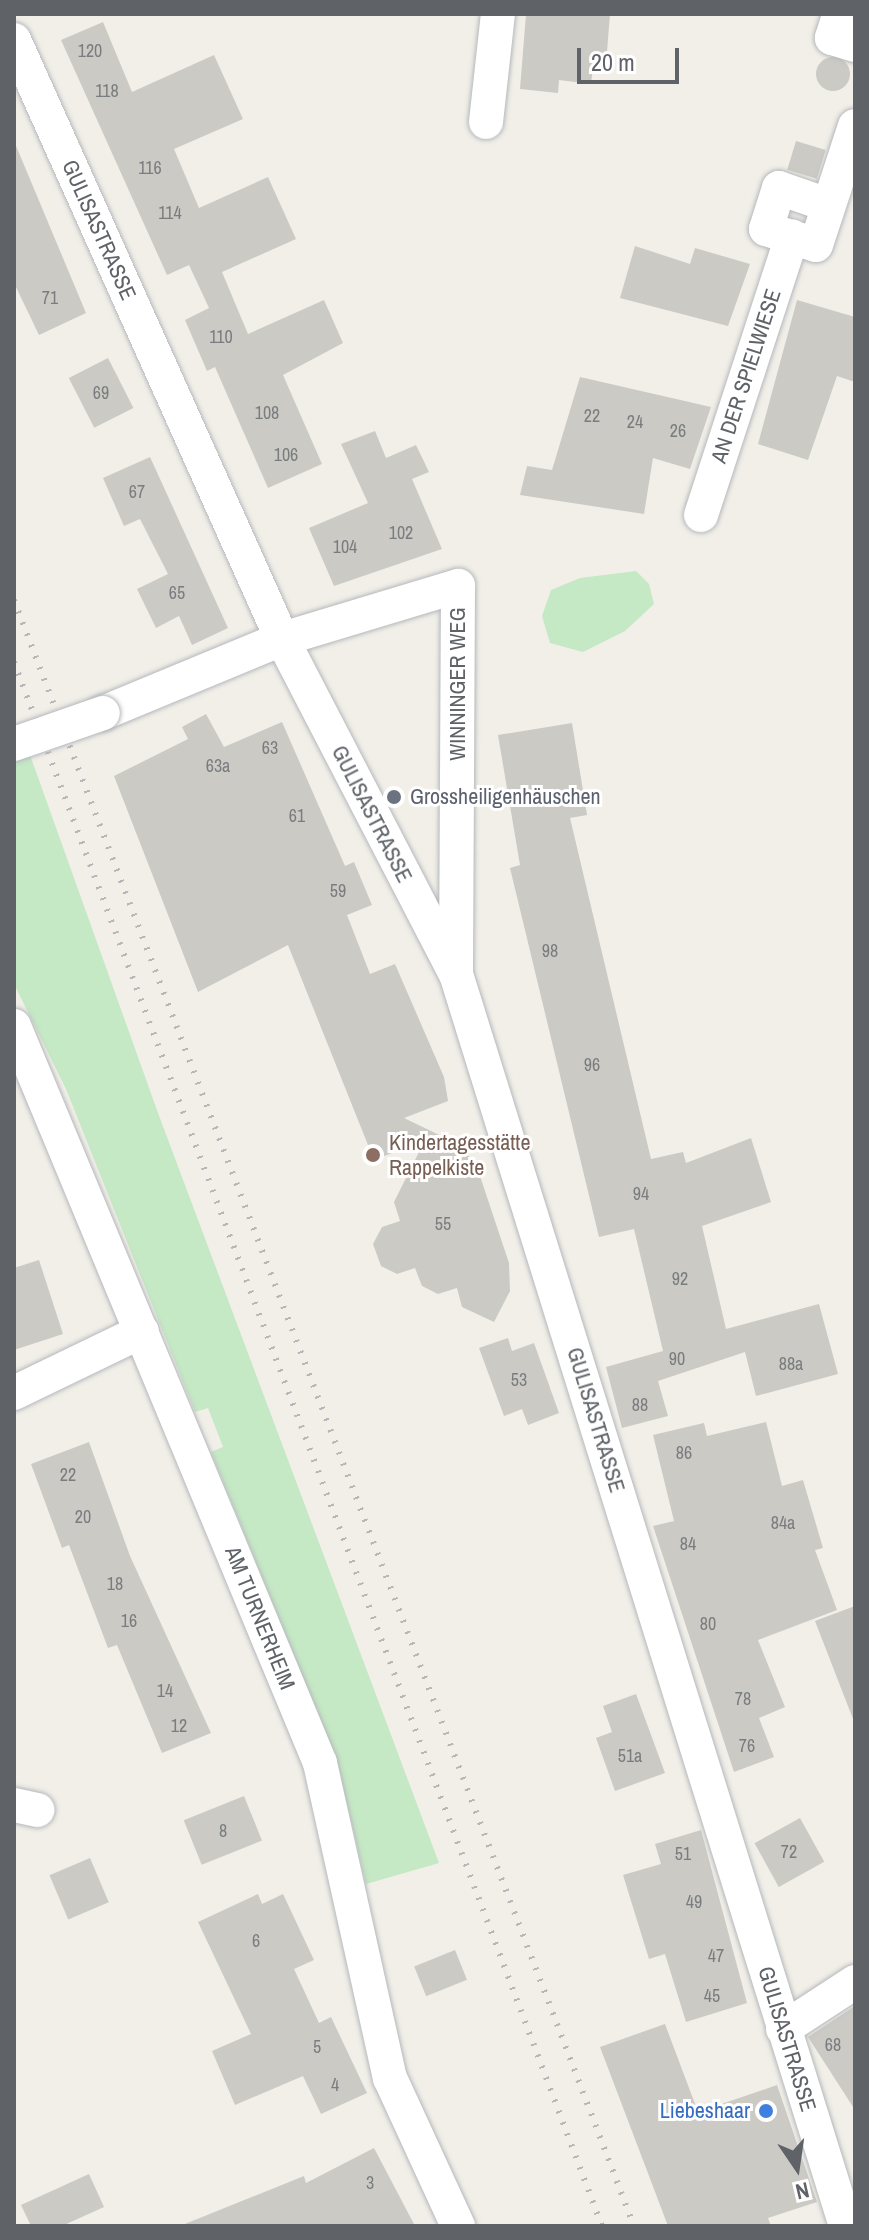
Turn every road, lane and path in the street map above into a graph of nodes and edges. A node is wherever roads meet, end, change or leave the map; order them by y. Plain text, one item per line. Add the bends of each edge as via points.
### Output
1 (498, 14) edge
2 (855, 24) edge
3 (14, 40) edge
4 (855, 45) edge
5 (486, 122) dead end
6 (855, 126) edge
7 (828, 205) junction
8 (792, 237) junction
9 (701, 515) dead end
10 (282, 639) junction
11 (14, 744) edge
12 (456, 974) junction
13 (14, 1026) edge
14 (142, 1331) junction
15 (14, 1393) edge
16 (855, 1982) edge
17 (783, 2029) junction
18 (458, 2226) edge
19 (846, 2226) edge

1 - 5 street
2 - 4 street via 838,19 832,38
3 - 10 street, GULISASTRASSE
6 - 7 street
7 - 8 street via 816,245
7 - 8 street via 779,188 766,229
8 - 9 street, AN DER SPIELWIESE
10 - 11 street, bridge
10 - 12 street, GULISASTRASSE
10 - 12 street, WINNINGER WEG via 458,586
12 - 17 street, GULISASTRASSE
13 - 14 street, AM TURNERHEIM
14 - 15 street
14 - 18 street, AM TURNERHEIM via 320,1763 390,2078
16 - 17 street
17 - 19 street, GULISASTRASSE

